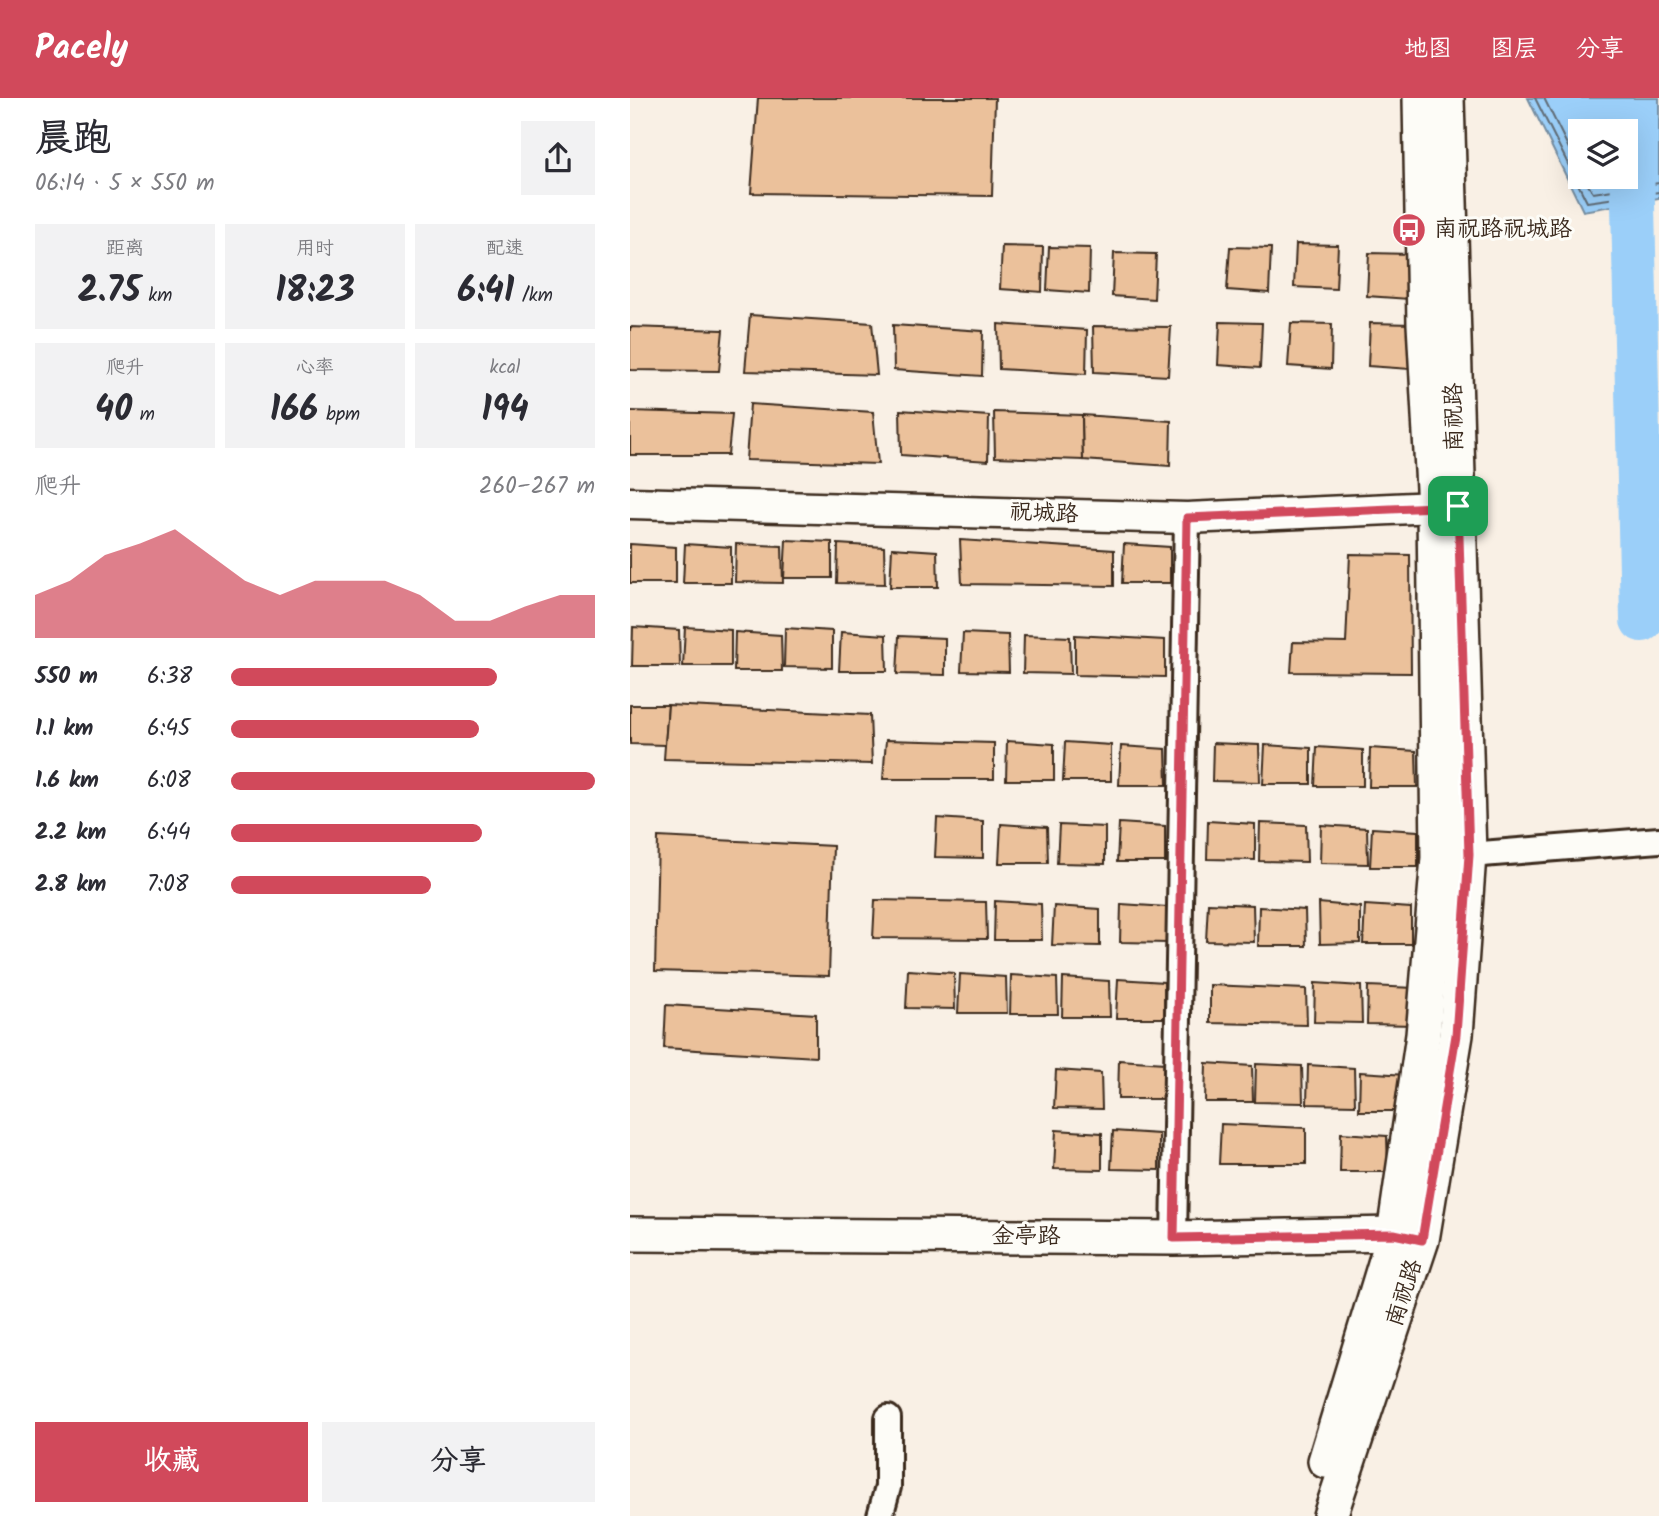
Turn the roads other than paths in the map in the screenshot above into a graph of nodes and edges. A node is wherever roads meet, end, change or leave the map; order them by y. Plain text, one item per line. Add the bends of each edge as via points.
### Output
1 (1420, 98) edge
2 (1447, 98) edge
3 (630, 503) edge
4 (1446, 507) junction
5 (1187, 518) junction
6 (1659, 840) edge
7 (1469, 855) junction
8 (630, 1234) edge
9 (1408, 1237) junction
10 (1174, 1238) junction
11 (888, 1418) dead end
12 (880, 1516) edge
13 (1307, 1516) edge
14 (1330, 1516) edge

1 - 4 main road, 南祝路 via 1424,324
2 - 4 main road, 南祝路
3 - 5 street, 祝城路
4 - 5 street, 祝城路
4 - 7 main road, 南祝路
4 - 9 main road, 南祝路 via 1437,858
5 - 10 street
6 - 7 street
7 - 9 main road, 南祝路 via 1456,1035
8 - 10 main road, 金亭路
9 - 10 main road, 金亭路
9 - 13 main road, 南祝路
9 - 14 main road, 南祝路
11 - 12 street via 888,1487

